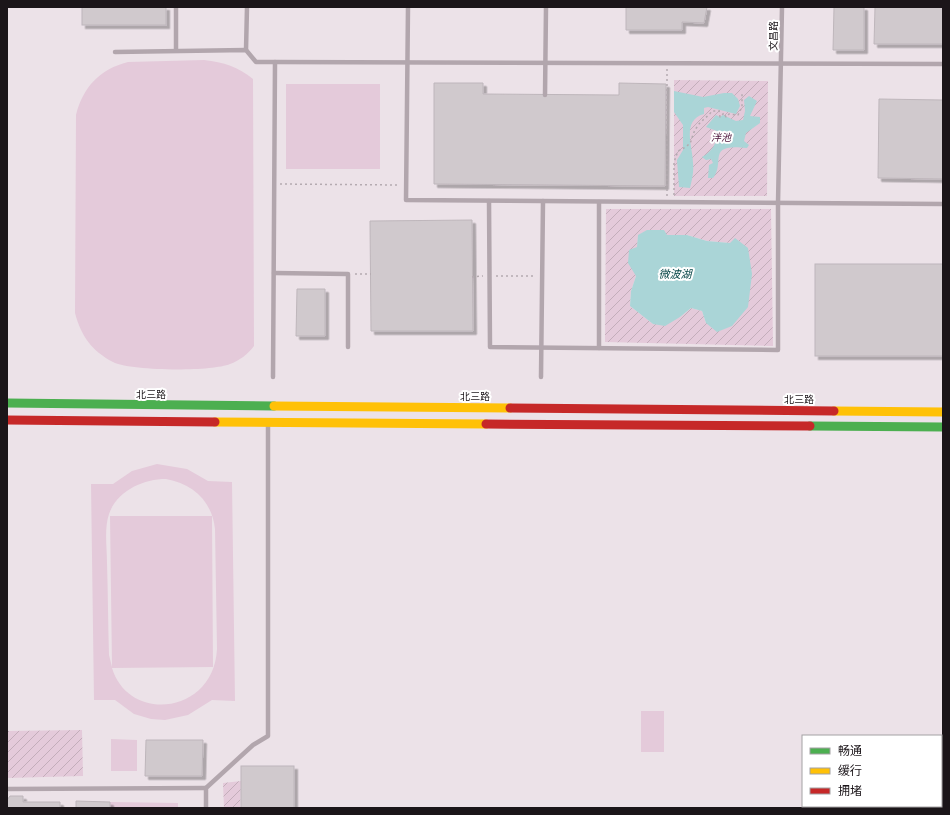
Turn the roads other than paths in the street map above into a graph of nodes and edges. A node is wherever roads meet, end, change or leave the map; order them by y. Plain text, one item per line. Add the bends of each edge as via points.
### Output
1 (176, 7) edge
2 (247, 7) edge
3 (408, 7) edge
4 (546, 7) edge
5 (782, 7) edge
6 (176, 50) junction
7 (246, 50) junction
8 (115, 52) dead end
9 (275, 62) junction
10 (408, 62) junction
11 (546, 63) junction
12 (782, 64) junction
13 (943, 64) edge
14 (545, 95) dead end
15 (489, 201) junction
16 (543, 201) junction
17 (599, 202) junction
18 (778, 203) junction
19 (943, 204) edge
20 (274, 273) junction
21 (348, 347) dead end
22 (541, 347) junction
23 (599, 348) junction
24 (273, 377) dead end
25 (541, 377) dead end
26 (7, 404) edge
27 (943, 412) edge
28 (7, 420) edge
29 (268, 423) junction
30 (943, 426) edge
31 (206, 788) junction
32 (7, 789) edge
33 (206, 808) edge

1 - 6 lane
2 - 7 lane
3 - 10 lane
4 - 11 lane
5 - 12 lane, 文昌路
6 - 7 lane
6 - 8 lane
7 - 9 lane via 256,62
9 - 10 lane
9 - 20 lane
10 - 11 lane
10 - 15 lane via 406,200
11 - 12 lane
11 - 14 lane
12 - 13 lane
12 - 18 lane, 文昌路
15 - 16 lane
15 - 22 lane via 490,347
16 - 17 lane
16 - 22 lane
17 - 18 lane
17 - 23 lane
18 - 19 lane
18 - 23 lane, 文昌路 via 778,350
20 - 21 lane via 348,274
20 - 24 lane
22 - 23 lane
22 - 25 lane
26 - 27 main road, 北三路
28 - 29 main road
29 - 30 main road
29 - 31 lane via 268,736 253,745
31 - 32 lane
31 - 33 lane

